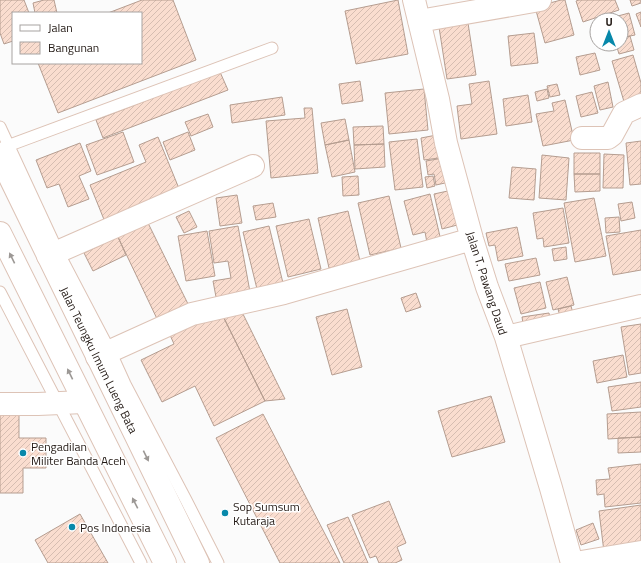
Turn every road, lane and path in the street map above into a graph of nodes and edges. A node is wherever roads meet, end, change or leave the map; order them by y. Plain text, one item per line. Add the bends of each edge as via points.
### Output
1 (414, 0) edge
2 (540, 0) edge
3 (419, 21) junction
4 (272, 48) dead end
5 (641, 105) edge
6 (0, 127) edge
7 (582, 138) dead end
8 (3, 151) edge
9 (253, 166) dead end
10 (0, 233) edge
11 (472, 239) junction
12 (53, 254) junction
13 (0, 292) edge
14 (641, 306) edge
15 (506, 337) junction
16 (103, 354) junction
17 (84, 402) junction
18 (57, 403) junction
19 (0, 404) edge
20 (641, 552) edge
21 (141, 563) edge
22 (165, 563) edge
23 (198, 563) edge
24 (218, 563) edge
25 (572, 563) edge
26 (575, 563) edge

1 - 3 main road, Jalan T. Pawang Daud
2 - 3 main road
3 - 11 main road, Jalan T. Pawang Daud via 446,143
4 - 8 lane
5 - 7 main road via 624,113 608,138
6 - 8 lane
8 - 12 main road, Jalan Teungku Imum Lueng Bata
9 - 12 main road
17 -> 10 main road
11 - 15 main road, Jalan T. Pawang Daud
11 - 16 main road via 284,293 192,314
12 - 16 main road, Jalan Teungku Imum Lueng Bata
13 - 18 lane
14 - 15 main road
15 - 25 main road, Jalan T. Pawang Daud
16 -> 23 main road, Jalan Teungku Imum Lueng Bata
16 - 24 lane via 124,384
17 - 18 main road
22 -> 17 main road
18 - 19 main road
18 - 21 lane
20 - 26 main road

